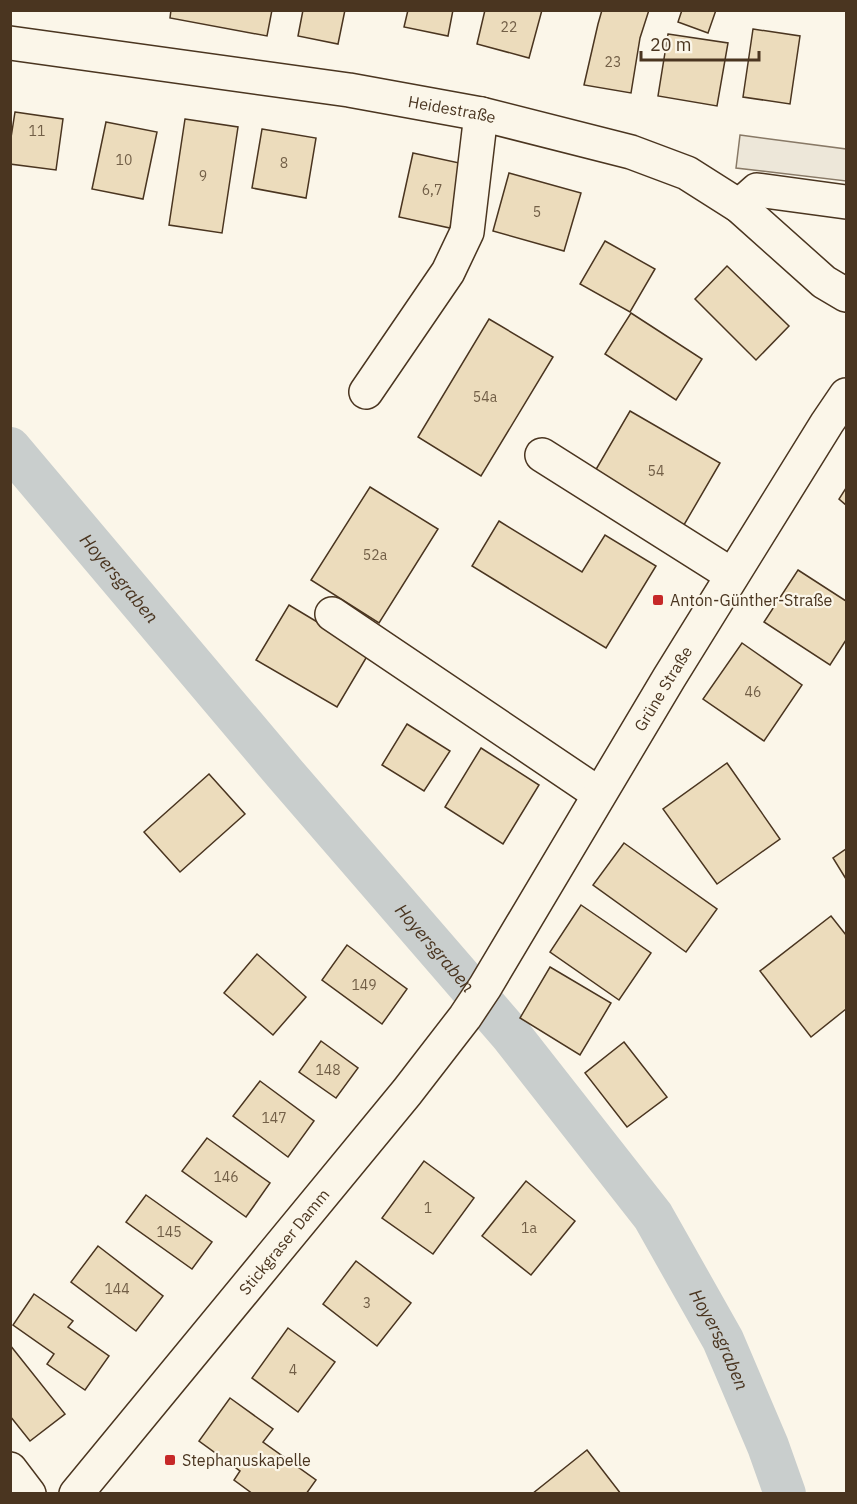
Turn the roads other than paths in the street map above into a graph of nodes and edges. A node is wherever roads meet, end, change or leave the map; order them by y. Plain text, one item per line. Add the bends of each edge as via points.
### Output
1 (10, 43) edge
2 (481, 114) junction
3 (846, 202) edge
4 (739, 206) junction
5 (846, 296) edge
6 (366, 392) dead end
7 (846, 395) edge
8 (542, 455) dead end
9 (732, 575) junction
10 (332, 614) dead end
11 (599, 794) junction
12 (485, 987) joint
13 (10, 1469) edge
14 (28, 1494) edge
15 (76, 1494) edge

1 - 2 street, Heidestraße via 349,90
2 - 4 street, Heidestraße via 631,152 687,173
2 - 6 street via 467,232 448,272
3 - 4 street via 757,190
4 - 5 street, Heidestraße via 824,282
7 - 9 street, Grüne Straße
8 - 9 street
9 - 11 street, Grüne Straße
10 - 11 street
11 - 12 street, Grüne Straße
12 - 15 street, Stickgraser Damm via 407,1092
13 - 14 street

